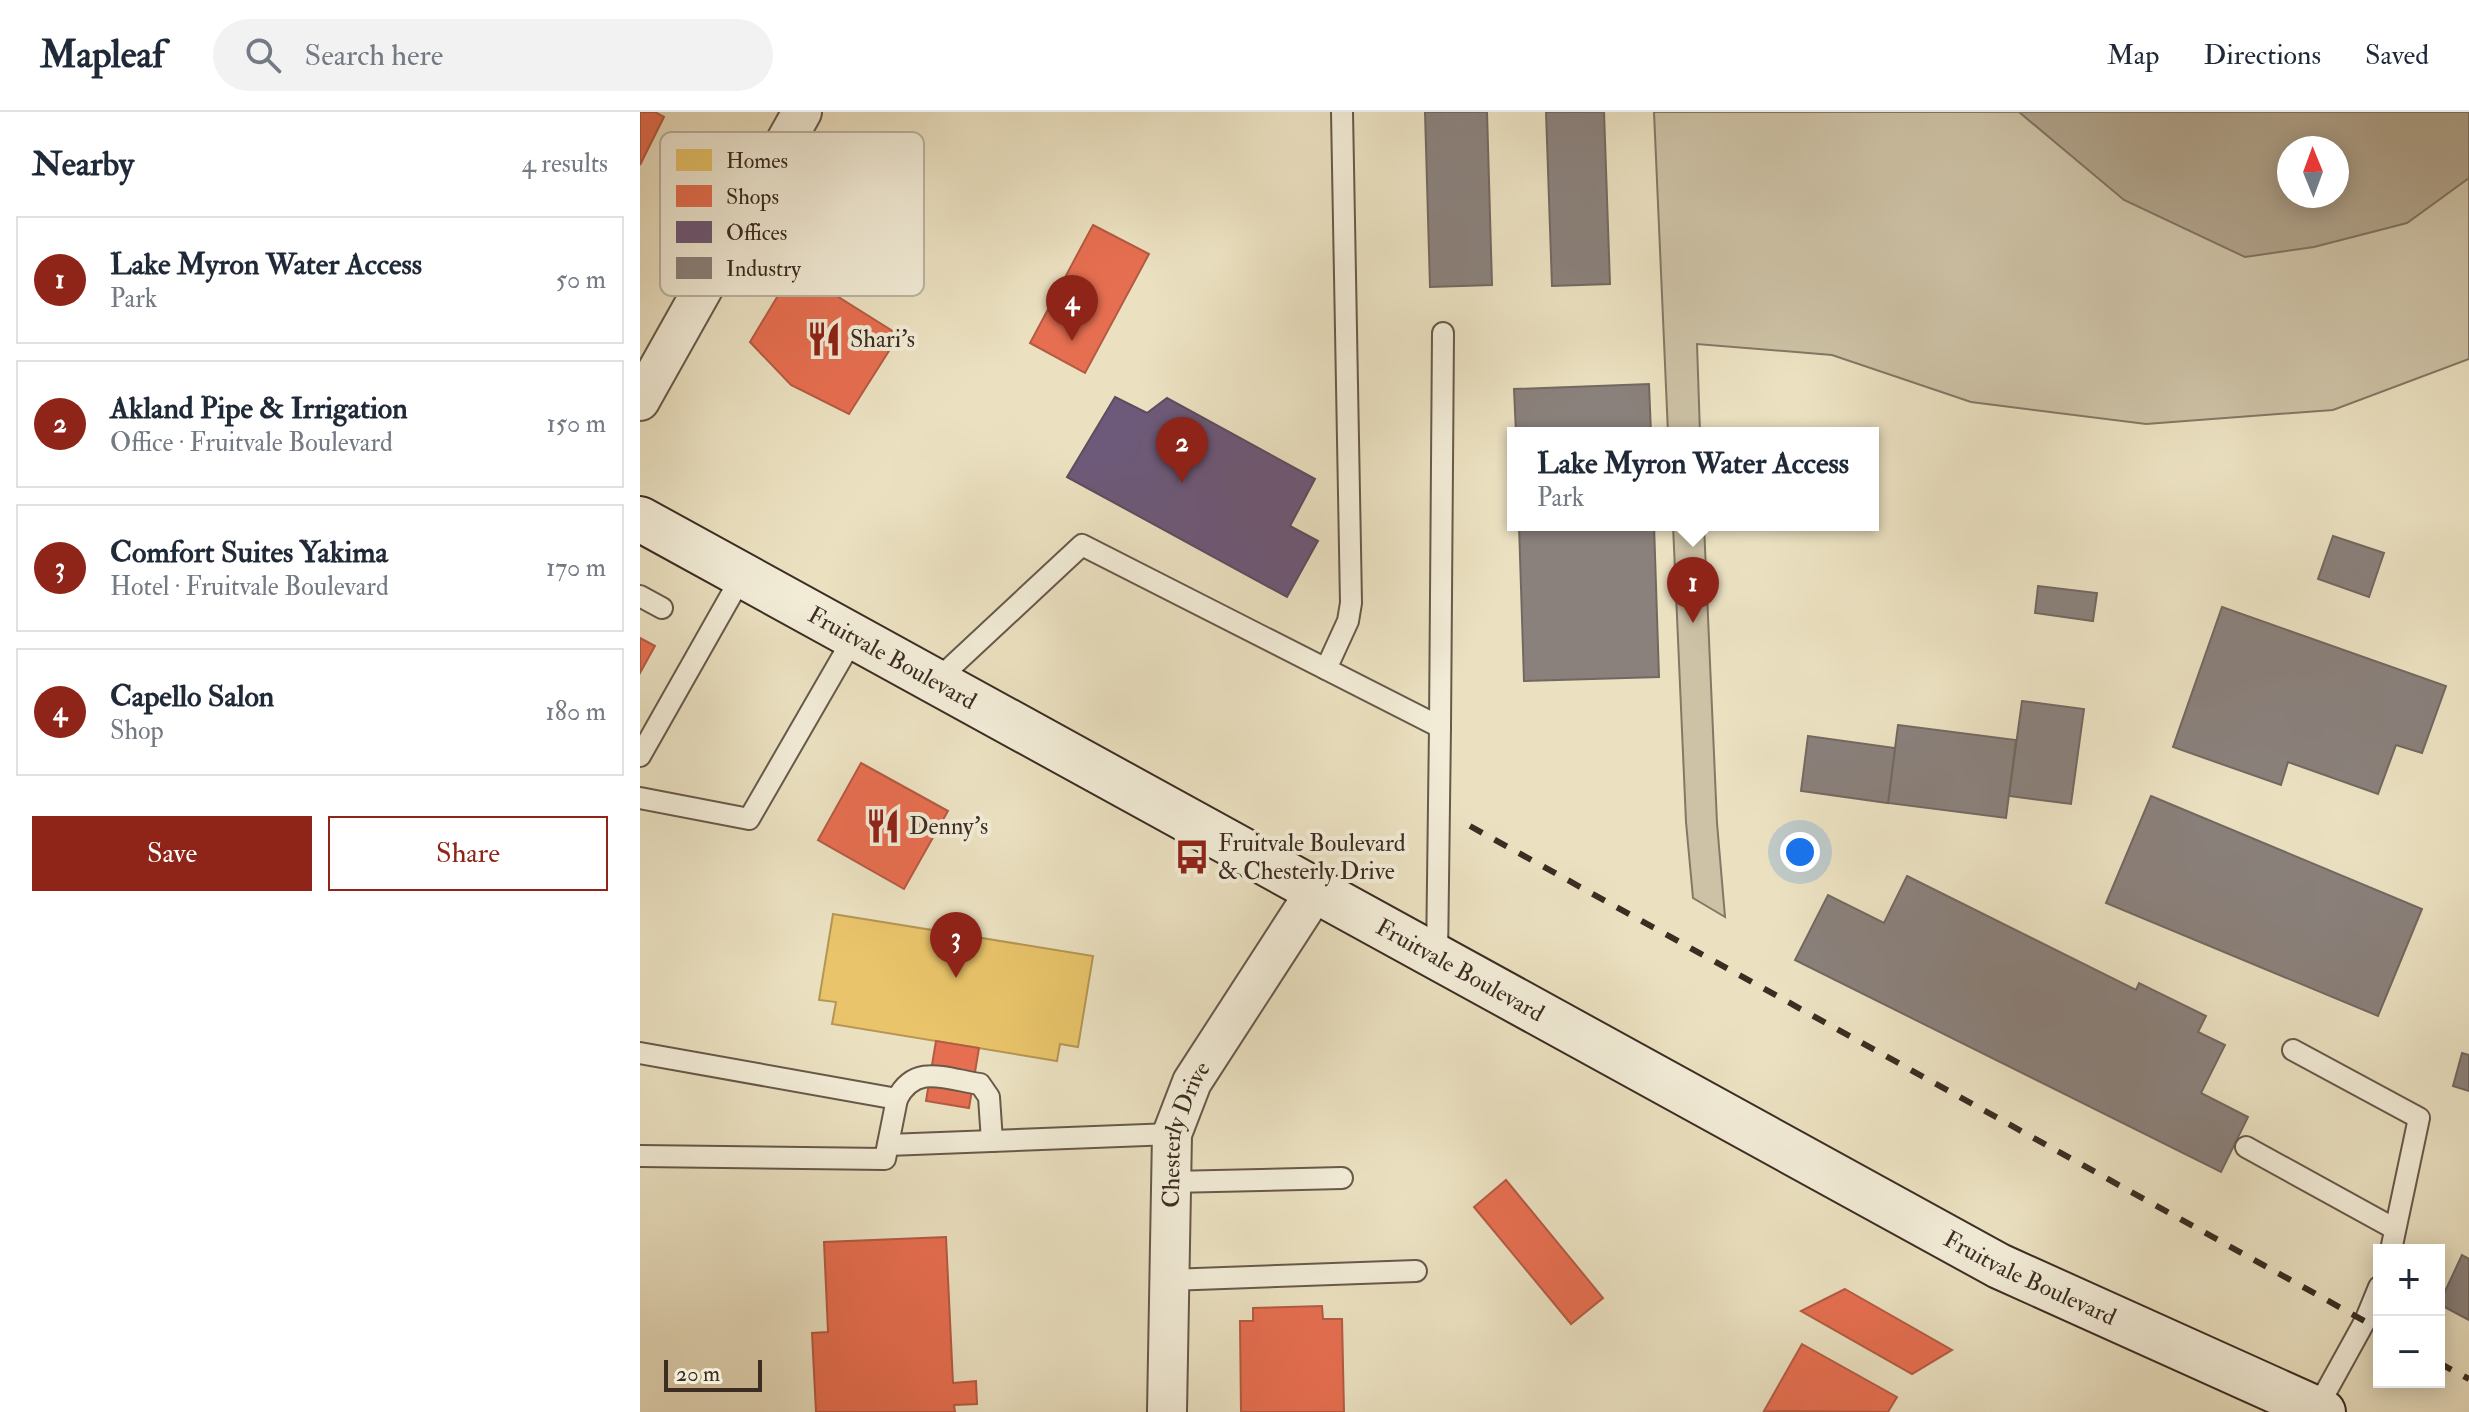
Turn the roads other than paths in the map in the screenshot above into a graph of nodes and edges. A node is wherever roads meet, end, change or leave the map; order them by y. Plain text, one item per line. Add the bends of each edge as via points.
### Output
1 (802, 112) edge
2 (1342, 112) edge
3 (791, 132) edge
4 (699, 296) edge
5 (1443, 333) dead end
6 (640, 401) edge
7 (640, 519) edge
8 (742, 576) junction
9 (640, 596) edge
10 (662, 608) dead end
11 (854, 637) junction
12 (1326, 669) junction
13 (935, 682) junction
14 (1440, 727) junction
15 (640, 756) edge
16 (640, 798) edge
17 (1315, 892) junction
18 (1437, 959) junction
19 (2293, 1050) dead end
20 (640, 1053) edge
21 (897, 1099) junction
22 (1172, 1134) junction
23 (992, 1141) junction
24 (888, 1145) junction
25 (2246, 1147) dead end
26 (640, 1156) edge
27 (1342, 1178) dead end
28 (1171, 1182) junction
29 (2395, 1229) junction
30 (2392, 1244) edge
31 (1416, 1271) dead end
32 (1169, 1280) junction
33 (2373, 1302) edge
34 (2310, 1407) edge
35 (1167, 1412) edge

1 - 3 street
2 - 12 lane via 1351,603
4 - 6 street
5 - 14 lane
7 - 8 main road, Fruitvale Boulevard
8 - 11 main road, Fruitvale Boulevard
8 - 15 lane
9 - 10 lane
11 - 13 main road, Fruitvale Boulevard
11 - 16 lane via 749,819
12 - 13 lane via 1082,545
12 - 14 lane
13 - 17 main road, Fruitvale Boulevard
14 - 18 lane
17 - 18 main road, Fruitvale Boulevard
17 - 22 street, Chesterly Drive via 1192,1082
18 - 34 main road, Fruitvale Boulevard via 1999,1266
19 - 29 lane via 2419,1118
20 - 21 lane
21 - 23 lane via 905,1084 922,1076 980,1084 989,1097
21 - 24 lane
22 - 23 lane
22 - 28 street, Chesterly Drive
23 - 24 lane
24 - 26 lane via 885,1159
25 - 29 lane
27 - 28 lane
28 - 32 street, Chesterly Drive
29 - 30 lane
31 - 32 lane
32 - 35 street, Chesterly Drive
33 - 34 lane

